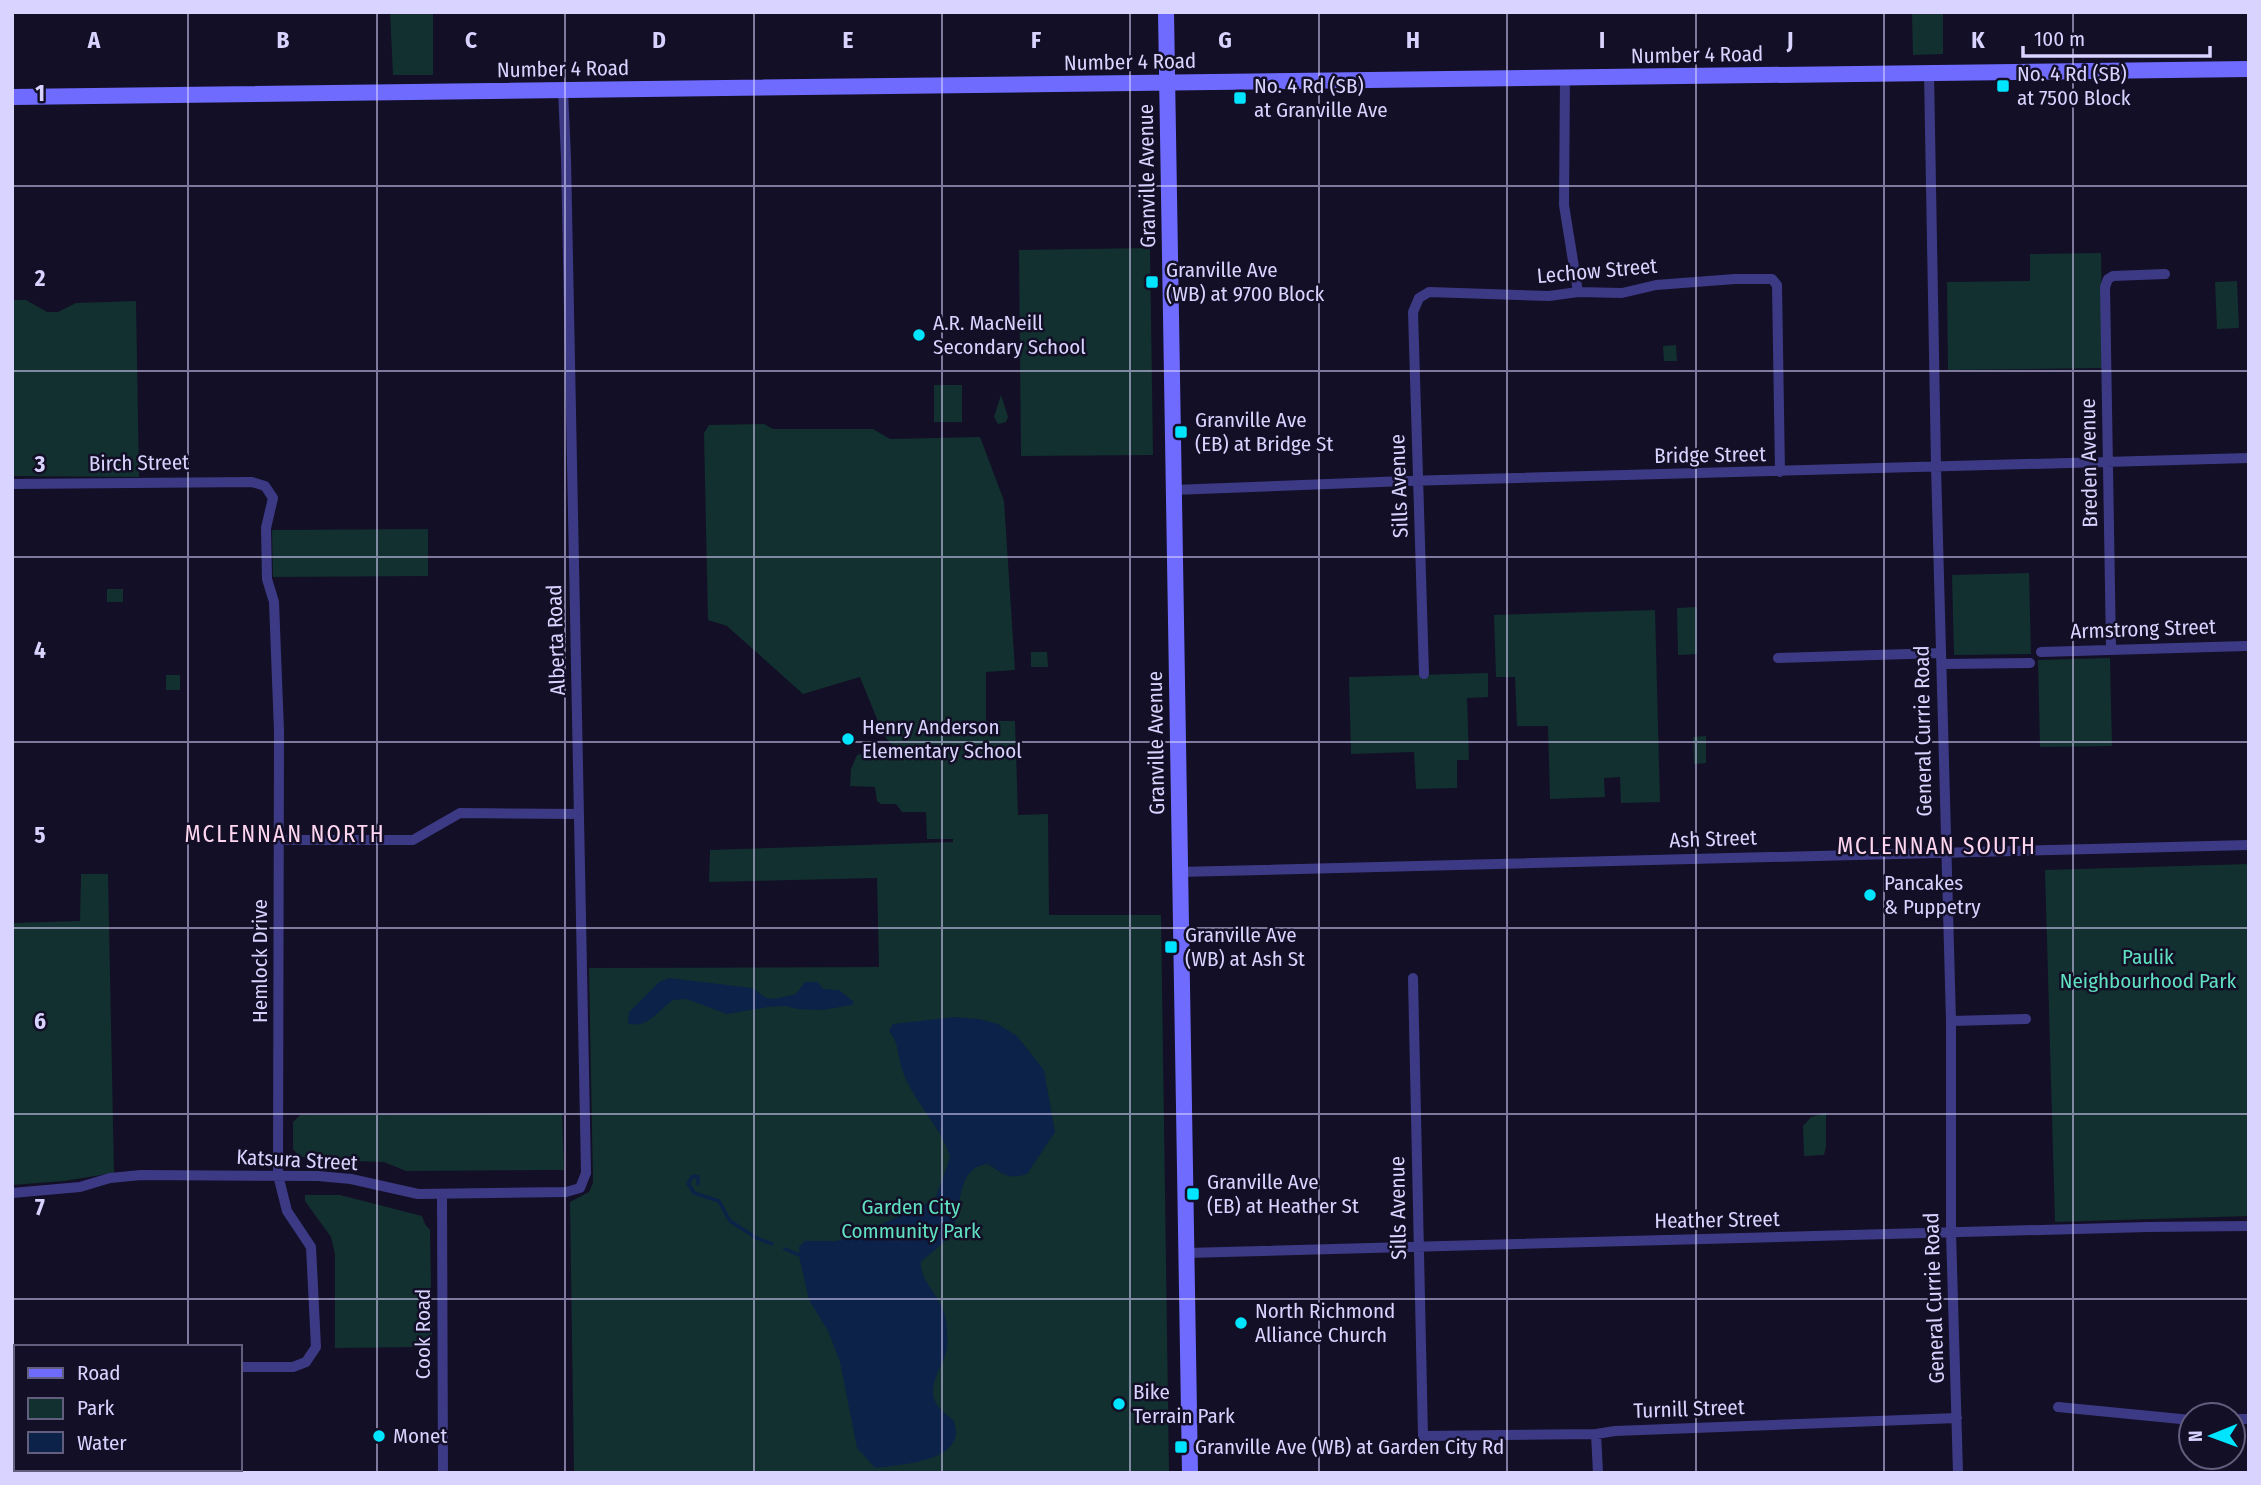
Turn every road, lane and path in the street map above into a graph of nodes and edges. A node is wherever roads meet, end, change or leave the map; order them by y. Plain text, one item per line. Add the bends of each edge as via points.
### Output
1 (1166, 12) edge
2 (2249, 69) edge
3 (1929, 73) junction
4 (1565, 77) junction
5 (1167, 82) junction
6 (563, 90) junction
7 (12, 97) edge
8 (2165, 274) dead end
9 (1578, 292) junction
10 (1419, 298) joint
11 (2249, 458) edge
12 (2109, 461) junction
13 (1936, 466) junction
14 (1780, 472) junction
15 (1418, 481) junction
16 (12, 484) edge
17 (265, 486) joint
18 (1173, 490) junction
19 (2246, 646) dead end
20 (2110, 648) junction
21 (2041, 652) dead end
22 (1778, 658) dead end
23 (1942, 659) junction
24 (2030, 663) dead end
25 (1424, 674) dead end
26 (579, 814) junction
27 (279, 840) junction
28 (2249, 845) edge
29 (1945, 852) junction
30 (1179, 872) junction
31 (1413, 978) dead end
32 (2026, 1019) dead end
33 (1951, 1021) junction
34 (278, 1175) junction
35 (580, 1188) joint
36 (12, 1193) edge
37 (442, 1195) junction
38 (2249, 1226) edge
39 (1951, 1232) junction
40 (1418, 1247) junction
41 (1186, 1254) junction
42 (242, 1367) edge
43 (2058, 1407) dead end
44 (1957, 1418) junction
45 (2177, 1419) edge
46 (1596, 1434) junction
47 (1423, 1436) joint
48 (443, 1473) edge
49 (1190, 1473) edge
50 (1598, 1473) edge
51 (1958, 1473) edge

1 - 5 main road, Granville Avenue
2 - 3 main road, Number 4 Road
3 - 4 main road, Number 4 Road
3 - 13 street, General Currie Road
4 - 5 main road, Number 4 Road
4 - 9 street via 1564,205
5 - 6 main road, Number 4 Road
5 - 18 main road, Granville Avenue
6 - 7 main road, Number 4 Road
6 - 26 street, Alberta Road
8 - 12 street, Breden Avenue via 2113,276 2105,287
9 - 10 street, Lechow Street via 1549,296 1429,292
9 - 14 street, Lechow Street via 1772,279 1777,285
10 - 15 street, Sills Avenue via 1413,312
11 - 12 street, Bridge Street
12 - 13 street, Bridge Street
12 - 20 street, Breden Avenue
13 - 14 street, Bridge Street
13 - 23 street, General Currie Road
14 - 15 street, Bridge Street
15 - 18 street, Bridge Street
15 - 25 street, Sills Avenue
16 - 17 street, Birch Street via 252,482
17 - 27 street, Hemlock Drive via 273,498 266,541 267,579 274,602
18 - 30 main road, Granville Avenue
19 - 20 street, Armstrong Street
20 - 21 street, Armstrong Street
22 - 23 street
23 - 24 street
23 - 29 street, General Currie Road
26 - 27 street via 460,813 413,839
26 - 35 street, Alberta Road via 586,1174
27 - 34 street, Hemlock Drive
28 - 29 street, Ash Street
29 - 30 street, Ash Street
29 - 33 street, General Currie Road
30 - 41 main road, Granville Avenue
31 - 40 street, Sills Avenue
32 - 33 street
33 - 39 street, General Currie Road
34 - 36 street, Katsura Street via 141,1175
34 - 37 street, Katsura Street via 351,1179
34 - 42 street, Hemlock Drive via 287,1211 311,1247 316,1347 306,1362 293,1367
35 - 37 street, Katsura Street
37 - 48 street, Cook Road
38 - 39 street, Heather Street
39 - 40 street, Heather Street
39 - 44 street, General Currie Road
40 - 41 street, Heather Street
40 - 47 street, Sills Avenue
41 - 49 main road, Granville Avenue
43 - 45 street
44 - 46 street, Turnill Street
44 - 51 street, General Currie Road
46 - 47 street, Turnill Street
46 - 50 street

